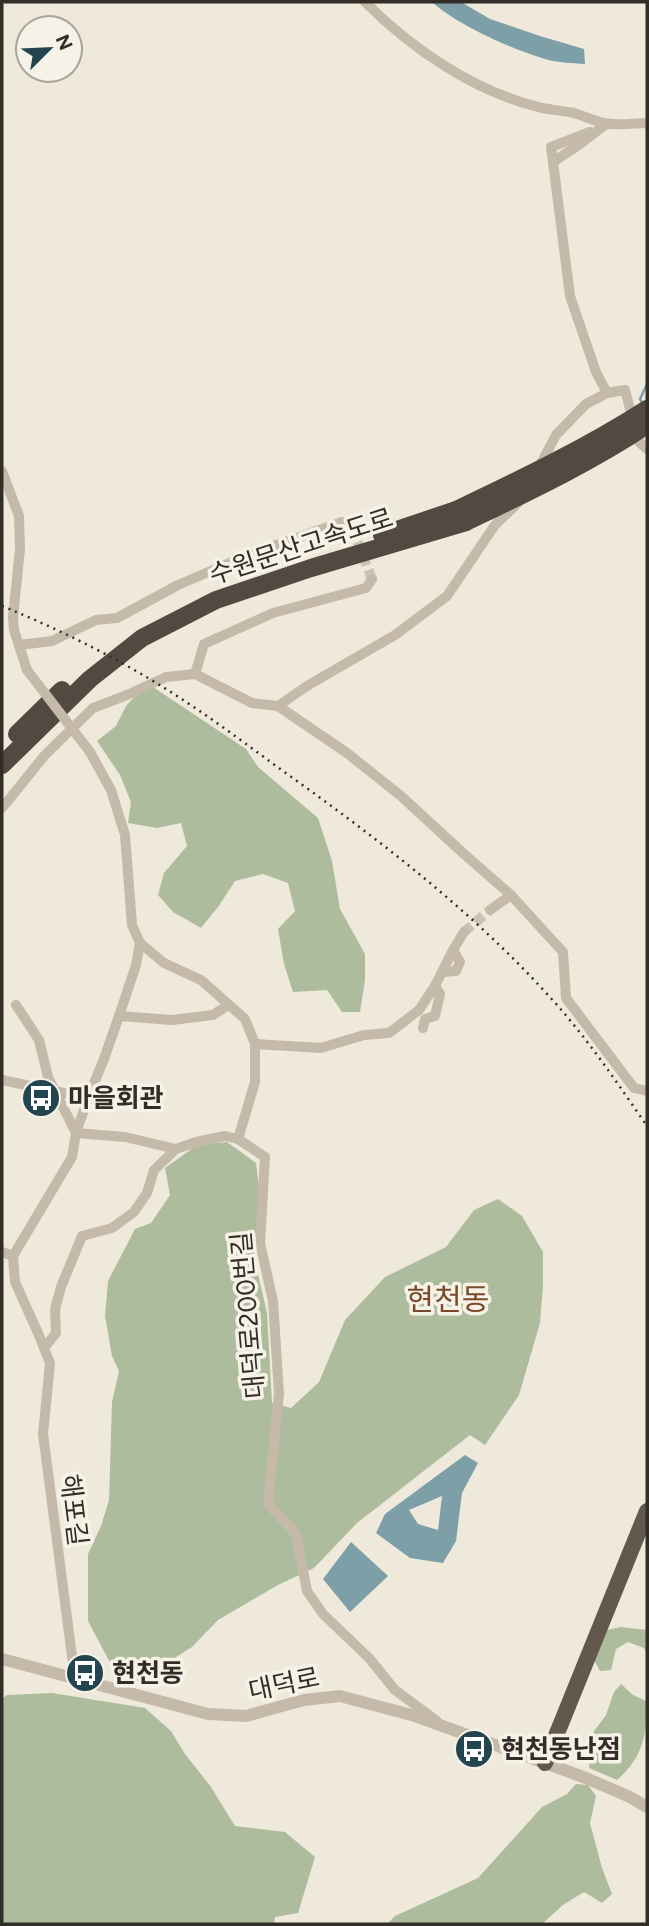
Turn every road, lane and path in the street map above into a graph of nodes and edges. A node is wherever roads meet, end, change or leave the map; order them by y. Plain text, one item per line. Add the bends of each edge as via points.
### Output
1 (365, 2) edge
2 (647, 123) edge
3 (606, 124) junction
4 (607, 393) junction
5 (647, 409) edge
6 (647, 425) edge
7 (647, 449) edge
8 (2, 471) edge
9 (461, 516) junction
10 (352, 528) dead end
11 (372, 579) dead end
12 (19, 645) junction
13 (195, 674) junction
14 (278, 706) junction
15 (2, 749) edge
16 (2, 765) edge
17 (2, 808) edge
18 (511, 895) junction
19 (490, 910) tunnel mouth
20 (464, 932) tunnel mouth
21 (140, 943) junction
22 (435, 986) junction
23 (228, 1004) junction
24 (16, 1005) dead end
25 (119, 1016) junction
26 (424, 1028) dead end
27 (255, 1044) junction
28 (2, 1080) edge
29 (56, 1091) junction
30 (647, 1091) edge
31 (88, 1098) junction
32 (76, 1133) junction
33 (238, 1139) junction
34 (176, 1149) junction
35 (2, 1252) edge
36 (13, 1256) junction
37 (44, 1348) junction
38 (647, 1511) edge
39 (2, 1659) edge
40 (75, 1679) junction
41 (443, 1726) junction
42 (545, 1763) junction
43 (647, 1807) edge

1 - 3 street via 415,46 455,72 541,107
2 - 3 street
3 - 4 street via 553,162 570,296
4 - 7 street via 625,390 639,442
4 - 14 street via 586,404 556,435 519,504 495,525 447,596 395,635
5 - 9 highway, 수원문산고속도로, bridge
6 - 9 highway, 수원문산고속도로, bridge via 558,477
8 - 12 street via 19,516 13,617
9 - 15 highway, 수원문산고속도로 via 211,591 152,620 88,666
9 - 16 highway, 수원문산고속도로 via 216,600 142,638 90,679
10 - 12 street via 342,522 248,555 117,618 96,620 52,640
11 - 13 street via 366,588 273,613 204,644
12 - 21 street, bridge via 27,670 90,752 111,790 125,835 132,925
13 - 14 street via 252,702
13 - 17 street via 166,677 93,708 45,755
14 - 18 street via 347,752
18 - 19 street
18 - 30 street via 563,952 566,998 634,1087
20 - 22 street
21 - 23 street via 164,963 201,980
21 - 25 street
22 - 26 street via 440,994 435,1016 425,1019
22 - 27 street via 419,1010 389,1033 321,1048
23 - 25 street via 213,1015 173,1020
23 - 27 street via 244,1019
24 - 29 street via 39,1040
25 - 31 street
27 - 33 street via 255,1082
28 - 29 street
29 - 31 street
29 - 32 street
31 - 32 street
32 - 34 street via 125,1137
32 - 36 street via 72,1157
33 - 34 street via 225,1136
33 - 41 street, 대덕로200번길 via 265,1157 260,1243 273,1301 279,1393 268,1504 296,1534 307,1591 323,1614 395,1690
34 - 37 street, 해포길 via 154,1170 148,1193 134,1212 112,1228 82,1236 55,1309 56,1333
35 - 36 street
36 - 37 street, 해포길 via 15,1282
37 - 40 street, 해포길 via 50,1363 43,1434
38 - 42 highway
39 - 40 street, 대덕로
40 - 41 street, 대덕로 via 208,1714 246,1716 304,1700 340,1696
41 - 42 street, 대덕로
42 - 43 street, 대덕로

